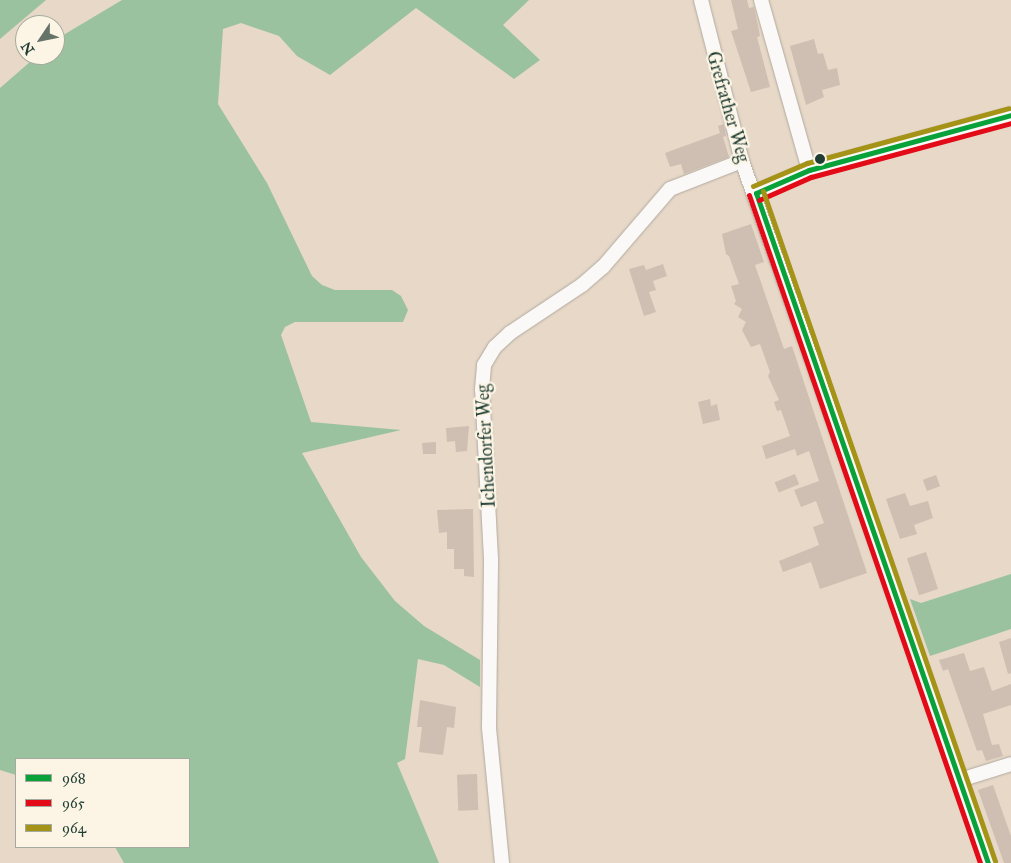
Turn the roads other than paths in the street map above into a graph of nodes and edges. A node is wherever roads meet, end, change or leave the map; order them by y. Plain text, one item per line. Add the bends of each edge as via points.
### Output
1 (701, 0) edge
2 (761, 0) edge
3 (1011, 115) edge
4 (742, 161) junction
5 (809, 170) junction
6 (756, 193) junction
7 (1011, 764) edge
8 (960, 780) junction
9 (502, 863) edge
10 (988, 863) edge

1 - 4 street, Grefrather Weg
2 - 5 street
3 - 5 street
4 - 6 street, Grefrather Weg
4 - 9 street, Ichendorfer Weg via 670,189 603,267 575,290 510,333 484,364 482,389 491,559 489,727
5 - 6 street
6 - 8 street, Grefrather Weg
7 - 8 street
8 - 10 street, Grefrather Weg

